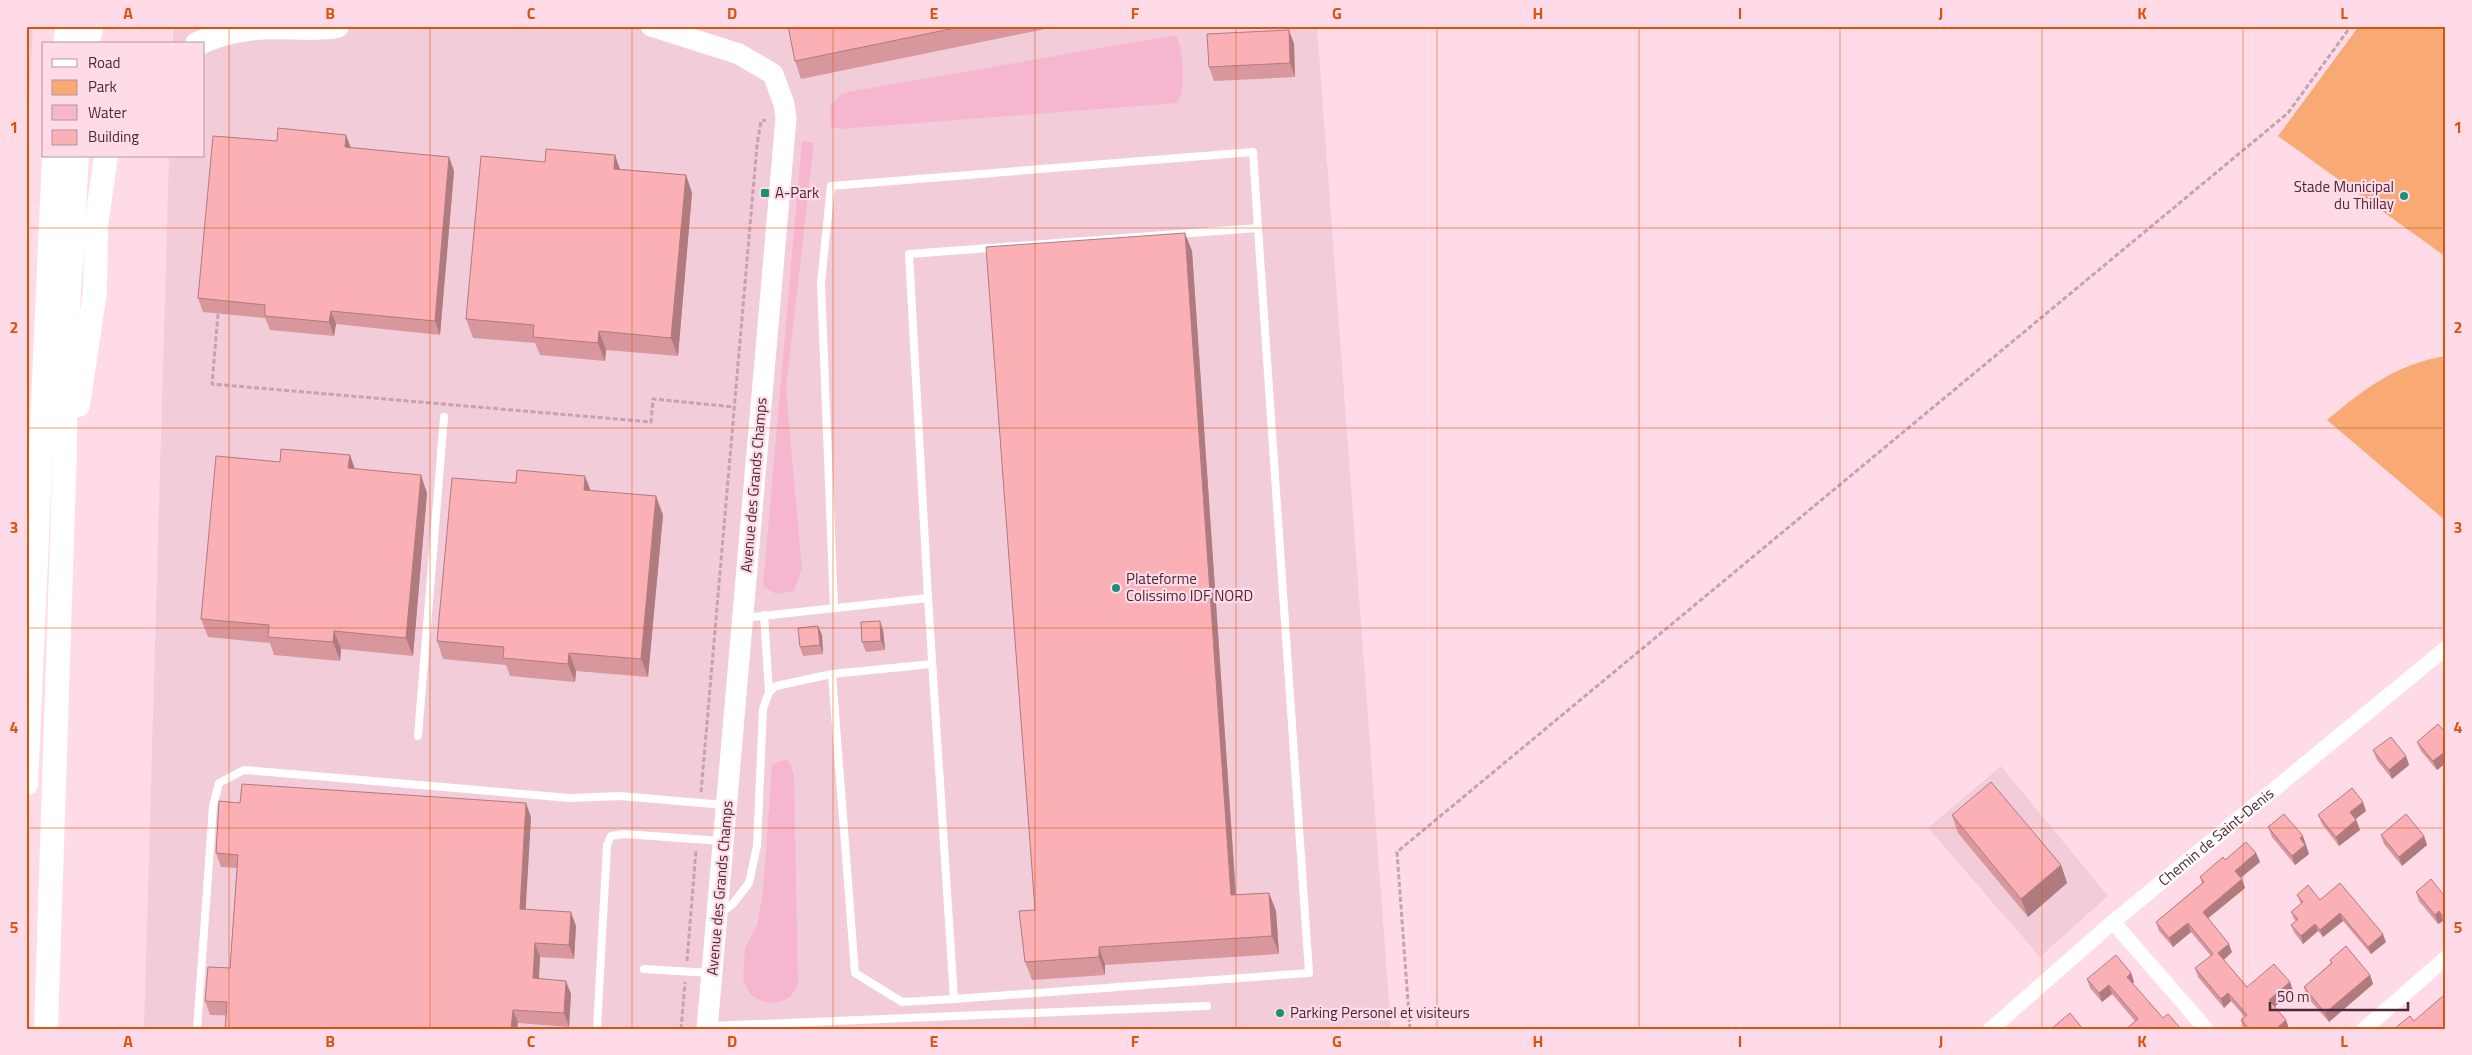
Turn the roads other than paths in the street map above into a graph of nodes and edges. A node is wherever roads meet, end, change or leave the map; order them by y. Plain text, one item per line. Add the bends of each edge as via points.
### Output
1 (68, 26) edge
2 (91, 26) edge
3 (337, 26) edge
4 (651, 26) edge
5 (66, 42) edge
6 (88, 42) edge
7 (201, 42) edge
8 (54, 158) edge
9 (77, 158) edge
10 (106, 158) edge
11 (1258, 228) junction
12 (444, 416) dead end
13 (65, 447) junction
14 (928, 598) junction
15 (834, 608) junction
16 (764, 615) junction
17 (742, 618) junction
18 (2446, 648) edge
19 (932, 664) junction
20 (832, 674) junction
21 (769, 692) junction
22 (418, 736) dead end
23 (26, 784) edge
24 (726, 805) junction
25 (724, 841) junction
26 (718, 914) junction
27 (2113, 922) junction
28 (2446, 958) edge
29 (644, 969) dead end
30 (713, 973) junction
31 (954, 999) junction
32 (1207, 1006) dead end
33 (708, 1027) edge
34 (46, 1029) edge
35 (197, 1029) edge
36 (597, 1029) edge
37 (1990, 1029) edge
38 (2206, 1029) edge
39 (2364, 1029) edge

1 - 5 main road
2 - 6 main road
3 - 7 main road via 322,29 257,28 214,36
4 - 17 main road, Avenue des Grands Champs via 739,54 773,74 784,104 786,118
8 - 23 main road
9 - 13 main road via 66,342
10 - 13 main road via 96,226 95,292 78,409
11 - 14 lane via 910,254
11 - 15 lane via 1253,152 832,186 821,283
11 - 31 lane via 1309,973
12 - 22 lane
13 - 34 main road
14 - 15 lane
14 - 19 lane
15 - 16 lane
16 - 17 lane
16 - 21 lane
17 - 24 main road, Avenue des Grands Champs
18 - 27 street, Chemin de Saint-Denis
19 - 20 lane
19 - 31 lane
20 - 21 lane via 776,686
20 - 31 lane via 855,973 902,1002
21 - 26 lane via 763,709 756,846 749,883 732,905
24 - 25 main road, Avenue des Grands Champs
24 - 35 lane via 620,796 570,798 244,770 233,774 220,783 213,806
25 - 26 main road, Avenue des Grands Champs
25 - 36 lane via 624,834 611,836 607,845
26 - 30 main road, Avenue des Grands Champs
27 - 37 street, Chemin de Saint-Denis
27 - 38 street
28 - 39 street
29 - 30 lane
30 - 33 main road, Avenue des Grands Champs
32 - 33 lane

